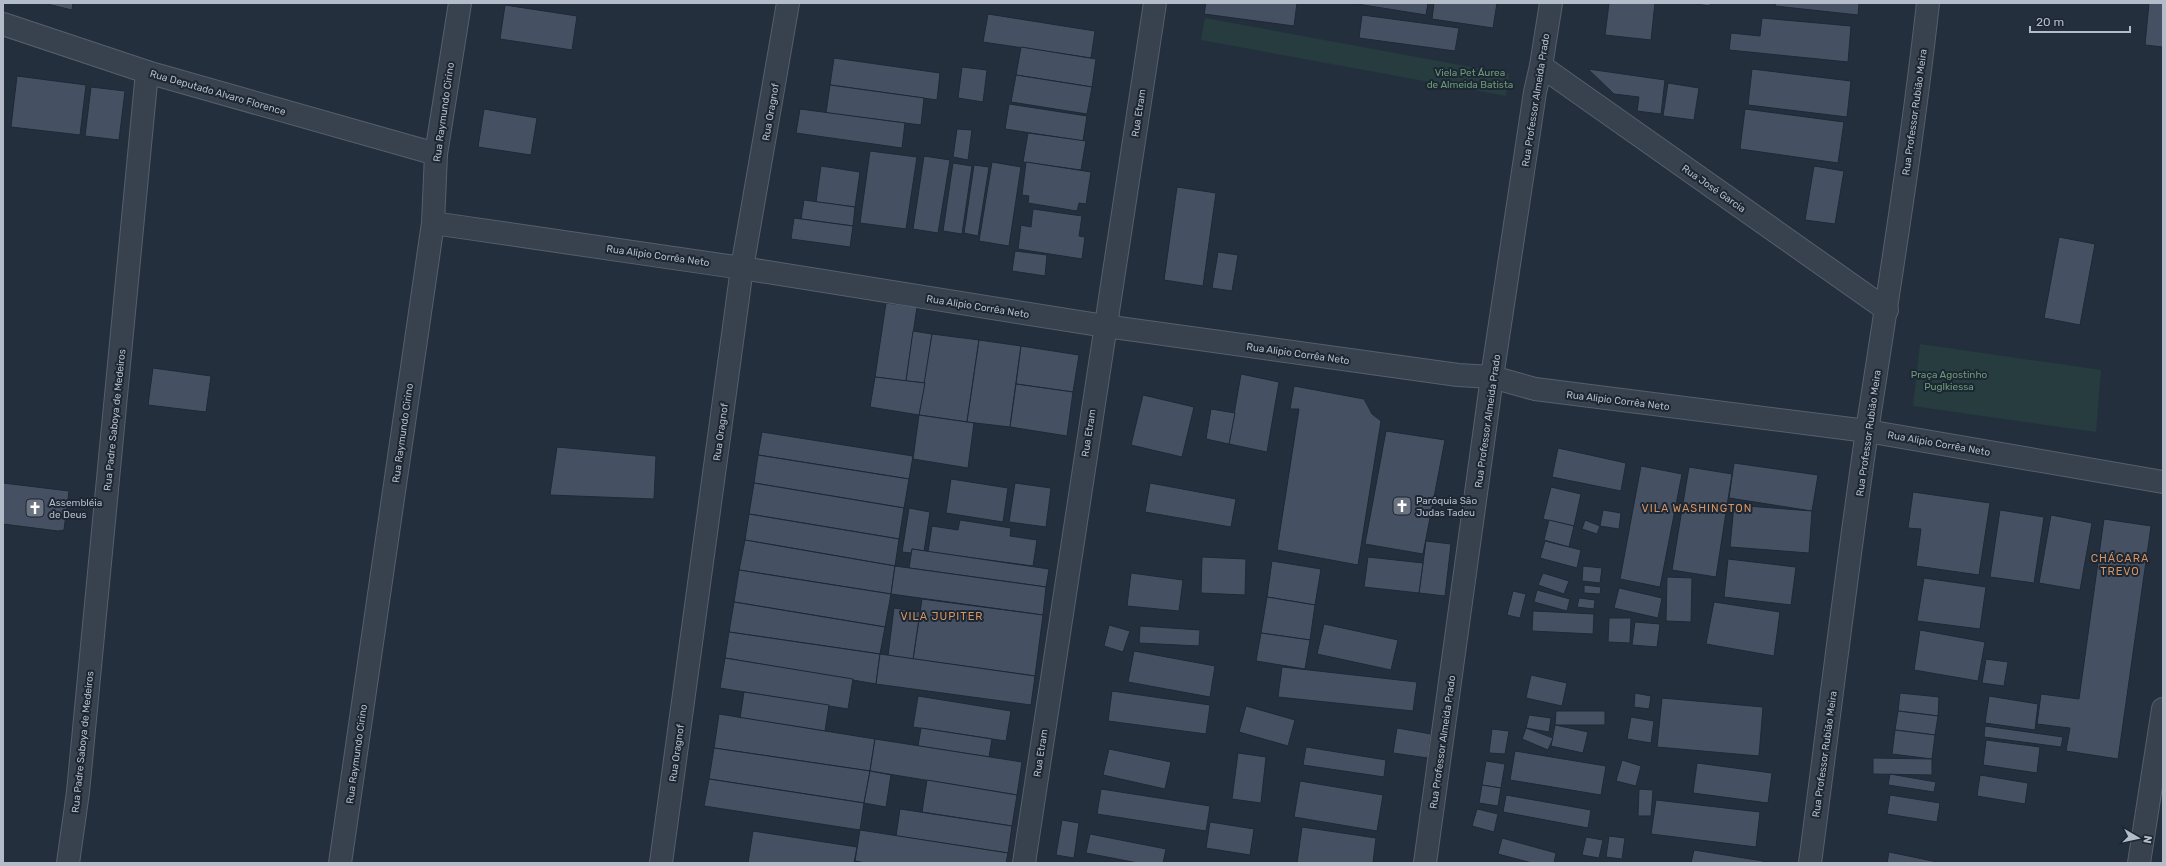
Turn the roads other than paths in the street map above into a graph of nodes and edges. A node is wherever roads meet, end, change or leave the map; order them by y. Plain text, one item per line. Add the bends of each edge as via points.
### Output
1 (460, 3) edge
2 (788, 3) edge
3 (1155, 3) edge
4 (1551, 3) edge
5 (1928, 3) edge
6 (3, 24) edge
7 (1541, 66) junction
8 (147, 72) junction
9 (436, 154) junction
10 (433, 223) junction
11 (742, 268) junction
12 (1887, 310) junction
13 (1105, 326) junction
14 (1492, 377) junction
15 (1868, 431) junction
16 (2163, 482) edge
17 (2163, 709) edge
18 (68, 863) edge
19 (340, 863) edge
20 (661, 863) edge
21 (1024, 863) edge
22 (1425, 863) edge
23 (1810, 863) edge
24 (2139, 863) edge

1 - 9 street, Rua Raymundo Cirino
2 - 11 street, Rua Oragnof
3 - 13 street, Rua Etram
4 - 7 street, Rua Professor Almeida Prado
5 - 12 street, Rua Professor Rubião Meira
6 - 8 street, Rua Deputado Alvaro Florence
7 - 12 street, Rua José Garcia
7 - 14 street, Rua Professor Almeida Prado
8 - 9 street, Rua Deputado Alvaro Florence
8 - 18 street, Rua Padre Saboya de Medeiros via 78,792
9 - 10 street, Rua Raymundo Cirino
10 - 11 street, Rua Alipio Corrêa Neto
10 - 19 street, Rua Raymundo Cirino
11 - 13 street, Rua Alipio Corrêa Neto
11 - 20 street, Rua Oragnof
12 - 15 street, Rua Professor Rubião Meira
13 - 14 street, Rua Alipio Corrêa Neto via 1458,375
13 - 21 street, Rua Etram
14 - 15 street, Rua Alipio Corrêa Neto via 1535,389
14 - 22 street, Rua Professor Almeida Prado
15 - 16 street, Rua Alipio Corrêa Neto
15 - 23 street, Rua Professor Rubião Meira
17 - 24 street

